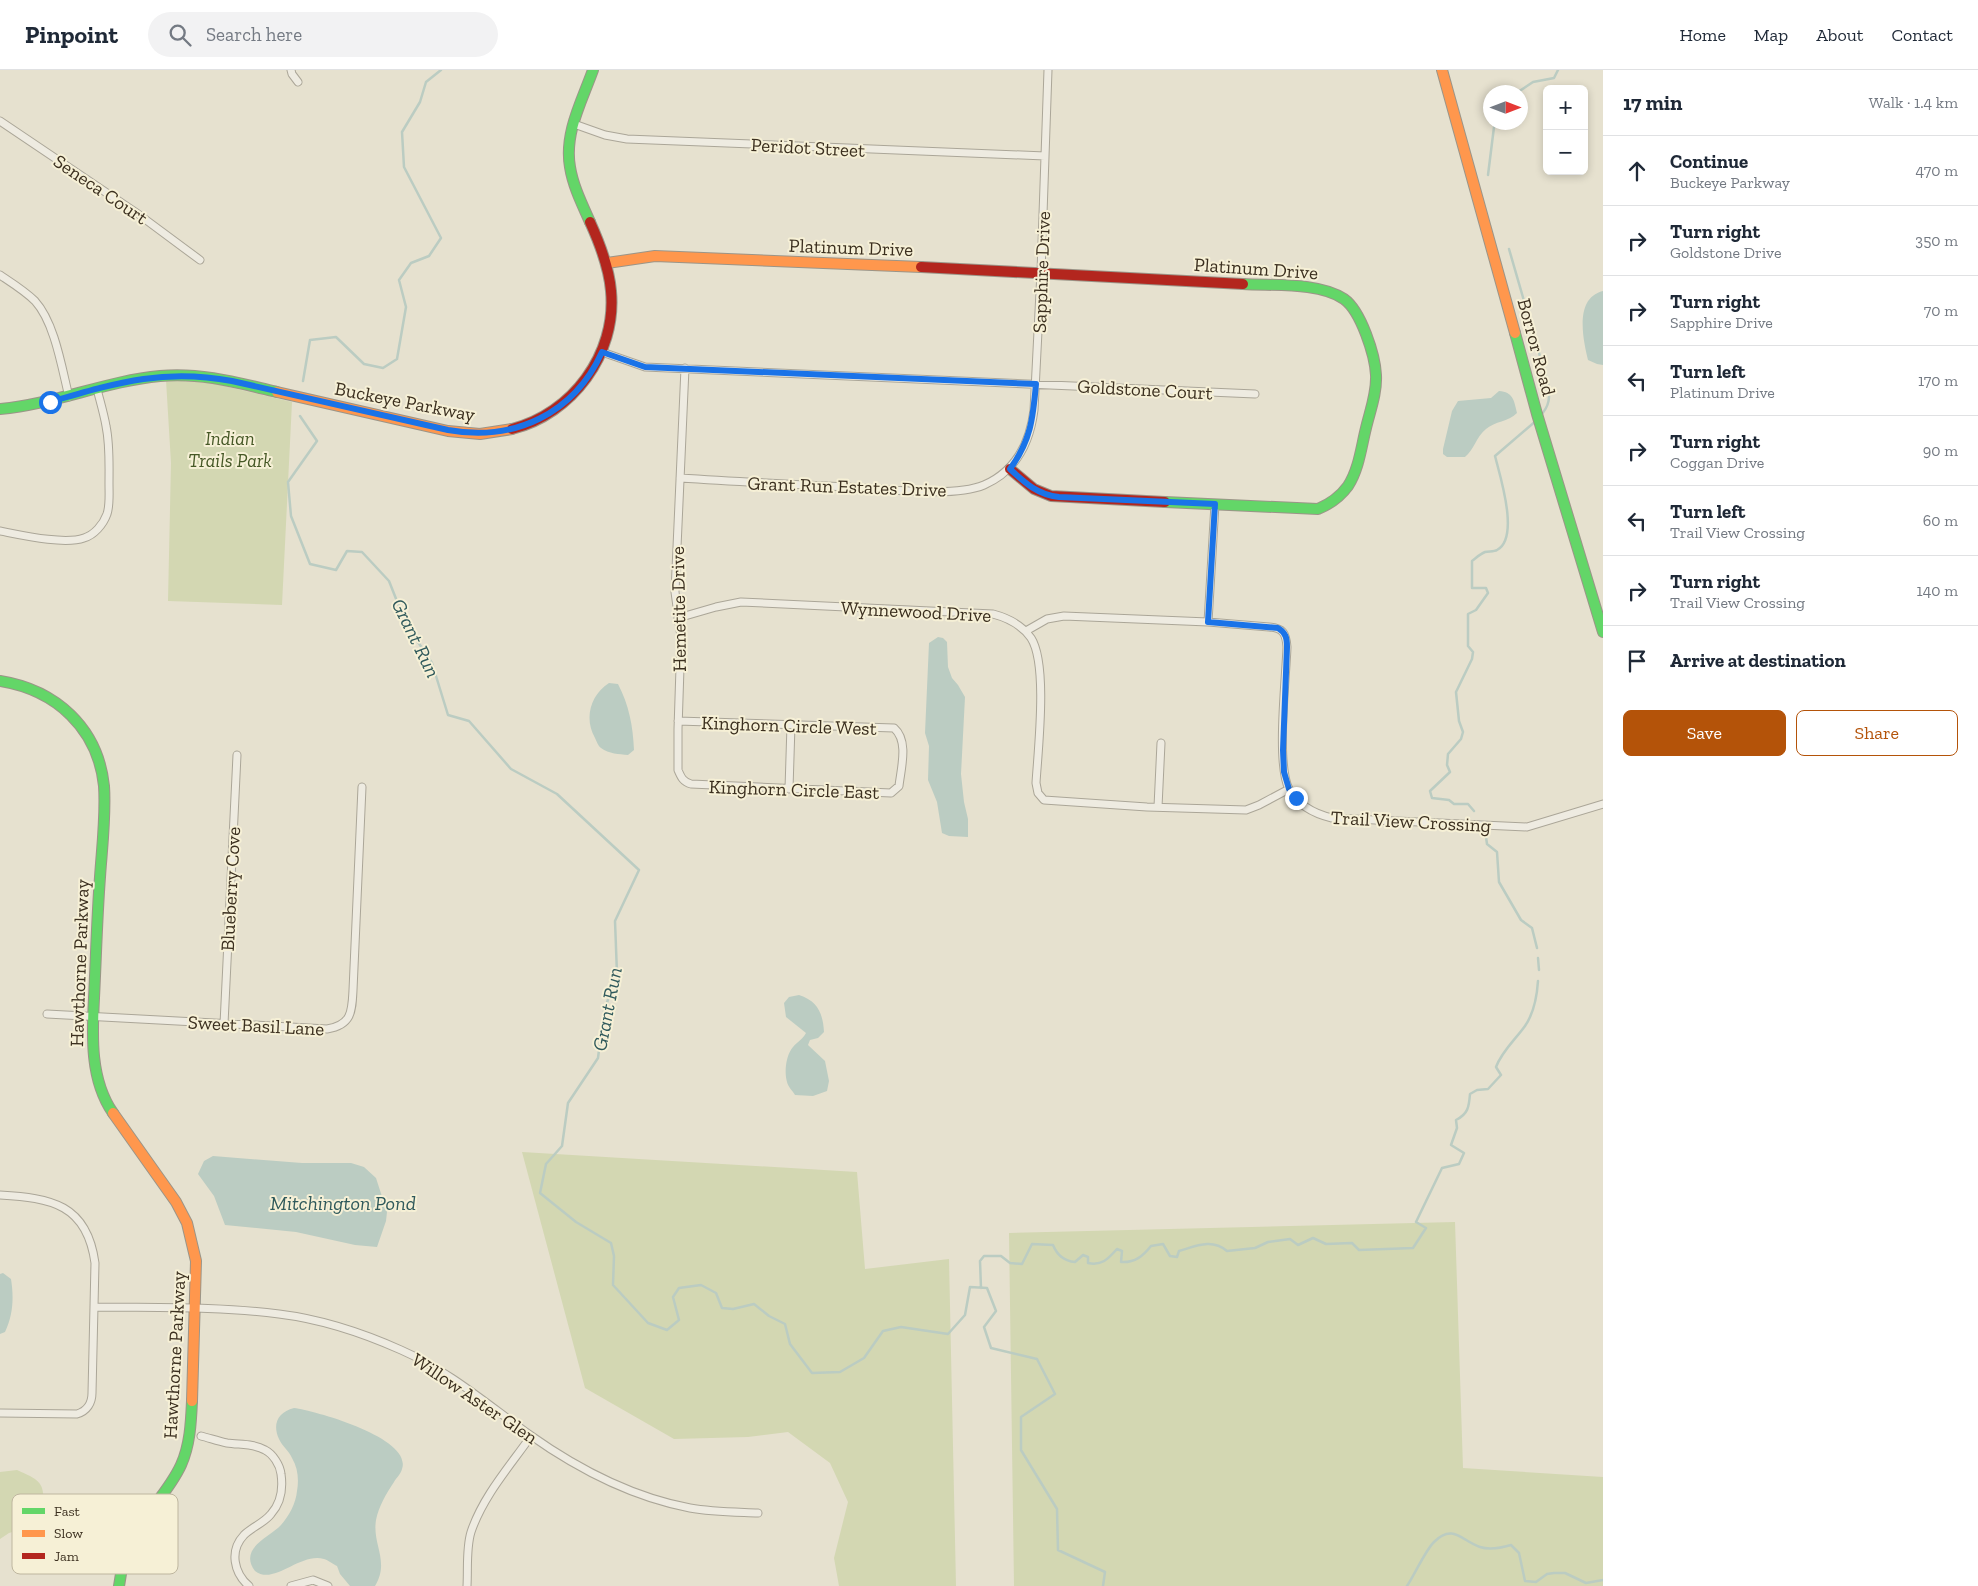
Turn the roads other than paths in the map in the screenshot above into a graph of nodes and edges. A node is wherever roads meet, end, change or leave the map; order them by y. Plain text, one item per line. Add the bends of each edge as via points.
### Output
1 (291, 70) edge
2 (593, 70) edge
3 (1048, 70) edge
4 (1442, 70) edge
5 (298, 82) dead end
6 (0, 121) edge
7 (574, 124) junction
8 (1045, 156) junction
9 (200, 260) dead end
10 (607, 263) junction
11 (1041, 272) junction
12 (0, 275) edge
13 (602, 352) junction
14 (685, 368) junction
15 (1036, 384) junction
16 (97, 389) junction
17 (1255, 394) dead end
18 (69, 397) junction
19 (0, 409) edge
20 (1010, 469) junction
21 (680, 478) junction
22 (1215, 504) junction
23 (0, 531) edge
24 (678, 618) junction
25 (1208, 622) junction
26 (1026, 631) junction
27 (1603, 632) edge
28 (0, 681) edge
29 (678, 721) junction
30 (791, 725) junction
31 (1161, 743) dead end
32 (237, 755) dead end
33 (902, 762) joint
34 (691, 784) joint
35 (362, 787) dead end
36 (789, 789) junction
37 (1289, 789) junction
38 (1603, 804) edge
39 (1158, 807) junction
40 (47, 1014) dead end
41 (93, 1016) junction
42 (224, 1024) junction
43 (0, 1194) edge
44 (94, 1307) junction
45 (194, 1308) junction
46 (0, 1413) edge
47 (201, 1436) dead end
48 (531, 1436) junction
49 (163, 1494) edge
50 (758, 1514) dead end
51 (249, 1586) edge
52 (291, 1586) edge
53 (328, 1586) edge
54 (467, 1586) edge

1 - 5 street
2 - 7 street, Buckeye Parkway
3 - 8 street, Sapphire Drive
4 - 27 street, Borror Road via 1538,418
6 - 9 street, Seneca Court
7 - 8 street, Peridot Street via 627,139
7 - 10 street, Buckeye Parkway via 569,153 574,183
8 - 11 street, Sapphire Drive
10 - 11 street, Platinum Drive via 655,256
10 - 13 street, Buckeye Parkway via 612,311
11 - 15 street, Sapphire Drive
11 - 22 street, Platinum Drive via 1315,288 1341,296 1355,309 1363,323 1376,380 1360,460 1346,490 1330,504 1318,509
12 - 18 street via 29,296 44,315 53,335
13 - 14 street, Goldstone Court via 645,367
13 - 16 street, Buckeye Parkway via 583,383 557,408 530,423 493,433 448,430 198,376 144,378
14 - 15 street, Goldstone Court
14 - 21 street, Hemetite Drive
15 - 17 street, Goldstone Court
15 - 20 street, Sapphire Drive via 1032,426
16 - 18 street, Buckeye Parkway
16 - 23 street via 109,448 109,504 96,532 85,538 64,541
18 - 19 street, Buckeye Parkway via 28,407
20 - 21 street, Grant Run Estates Drive via 984,485 956,491
20 - 22 street, Platinum Drive via 1028,486 1051,496
21 - 24 street, Hemetite Drive via 674,592
22 - 25 street
24 - 26 street, Wynnewood Drive via 741,602 993,614 1014,622
24 - 29 street, Hemetite Drive via 681,637
25 - 26 street via 1064,616 1047,619
25 - 37 street via 1284,631 1287,647 1283,750
26 - 39 street via 1038,655 1041,674 1036,783 1041,798 1049,802
28 - 41 street, Hawthorne Parkway via 31,688 52,700 78,722 97,754 104,792 104,816
29 - 30 street, Kinghorn Circle West
29 - 34 street, Hemetite Drive via 678,770 684,781
30 - 33 street, Kinghorn Circle West via 894,728 901,734
30 - 36 street
31 - 39 street
32 - 42 street, Blueberry Cove
33 - 36 street, Kinghorn Circle East via 899,786 891,793
34 - 36 street, Kinghorn Circle East
35 - 42 street, Sweet Basil Lane via 351,1013 346,1022 337,1028 327,1029
37 - 38 street, Trail View Crossing via 1298,801 1319,815 1392,821 1527,826
37 - 39 street via 1246,810
40 - 41 street, Sweet Basil Lane
41 - 42 street, Sweet Basil Lane
41 - 45 street, Hawthorne Parkway via 92,1055 101,1091 187,1223 196,1261
43 - 44 street via 32,1196 56,1203 79,1221 94,1254
44 - 45 street, Willow Aster Glen
44 - 46 street via 92,1393 86,1409 77,1414
45 - 48 street, Willow Aster Glen via 280,1314 364,1335 439,1370
45 - 49 street, Hawthorne Parkway via 191,1425 187,1448
47 - 51 street via 265,1450 281,1470 280,1499 271,1514 238,1543 236,1568
48 - 50 street, Willow Aster Glen via 595,1476 657,1499 692,1508
48 - 54 street via 481,1509 471,1533
52 - 53 street via 312,1580

